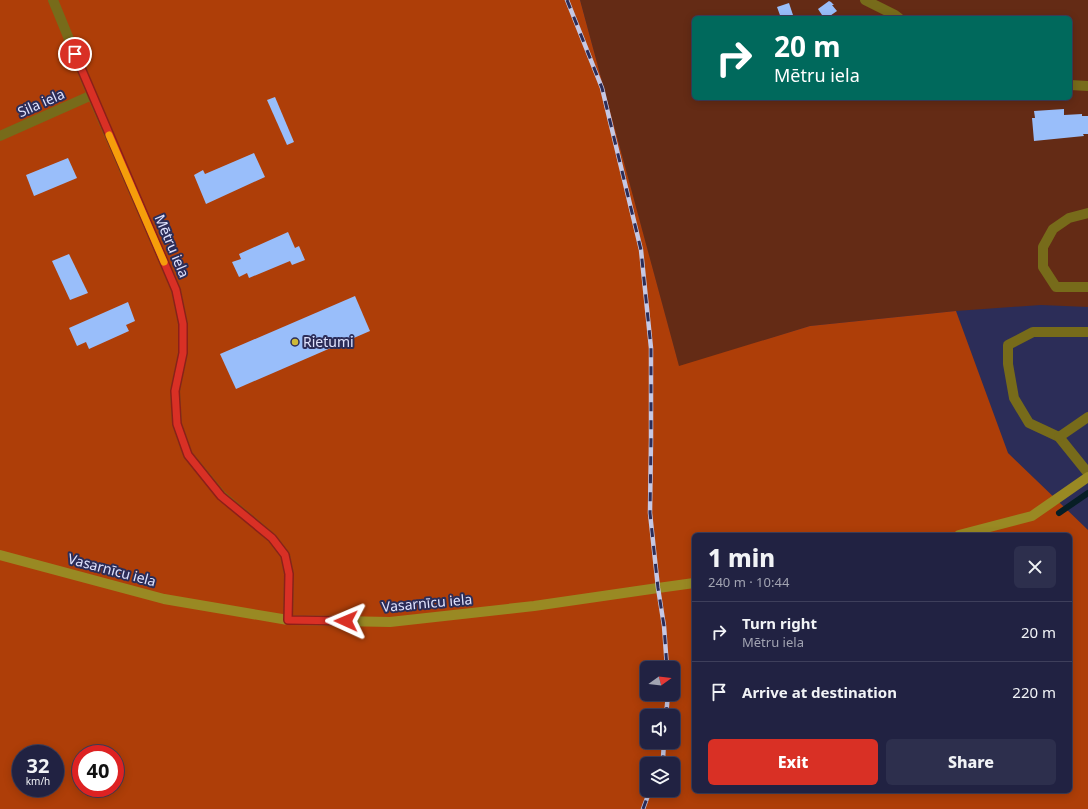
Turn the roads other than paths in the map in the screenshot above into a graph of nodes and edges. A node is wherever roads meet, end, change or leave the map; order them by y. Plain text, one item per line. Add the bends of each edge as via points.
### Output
1 (53, 0) edge
2 (865, 0) edge
3 (896, 16) edge
4 (1072, 86) edge
5 (1088, 86) edge
6 (92, 95) junction
7 (0, 136) edge
8 (1088, 213) edge
9 (1088, 287) edge
10 (1088, 332) edge
11 (1088, 417) edge
12 (1059, 437) junction
13 (1088, 473) edge
14 (1088, 477) edge
15 (967, 533) edge
16 (0, 555) edge
17 (692, 584) edge
18 (288, 620) junction

1 - 6 street, Mētru iela
2 - 3 street
4 - 5 street
6 - 7 street, Sila iela
6 - 18 street, Mētru iela via 176,290 183,324 183,353 175,391 177,424 181,437 188,455 221,496 272,538 285,555 289,574
8 - 9 street via 1069,218 1053,229 1043,247 1043,268 1056,287
10 - 12 street via 1033,332 1008,345 1008,364 1014,398 1029,424
11 - 12 street
12 - 13 street
14 - 15 street via 1032,516
16 - 18 street, Vasarnīcu iela via 164,599
17 - 18 street, Vasarnīcu iela via 390,622

